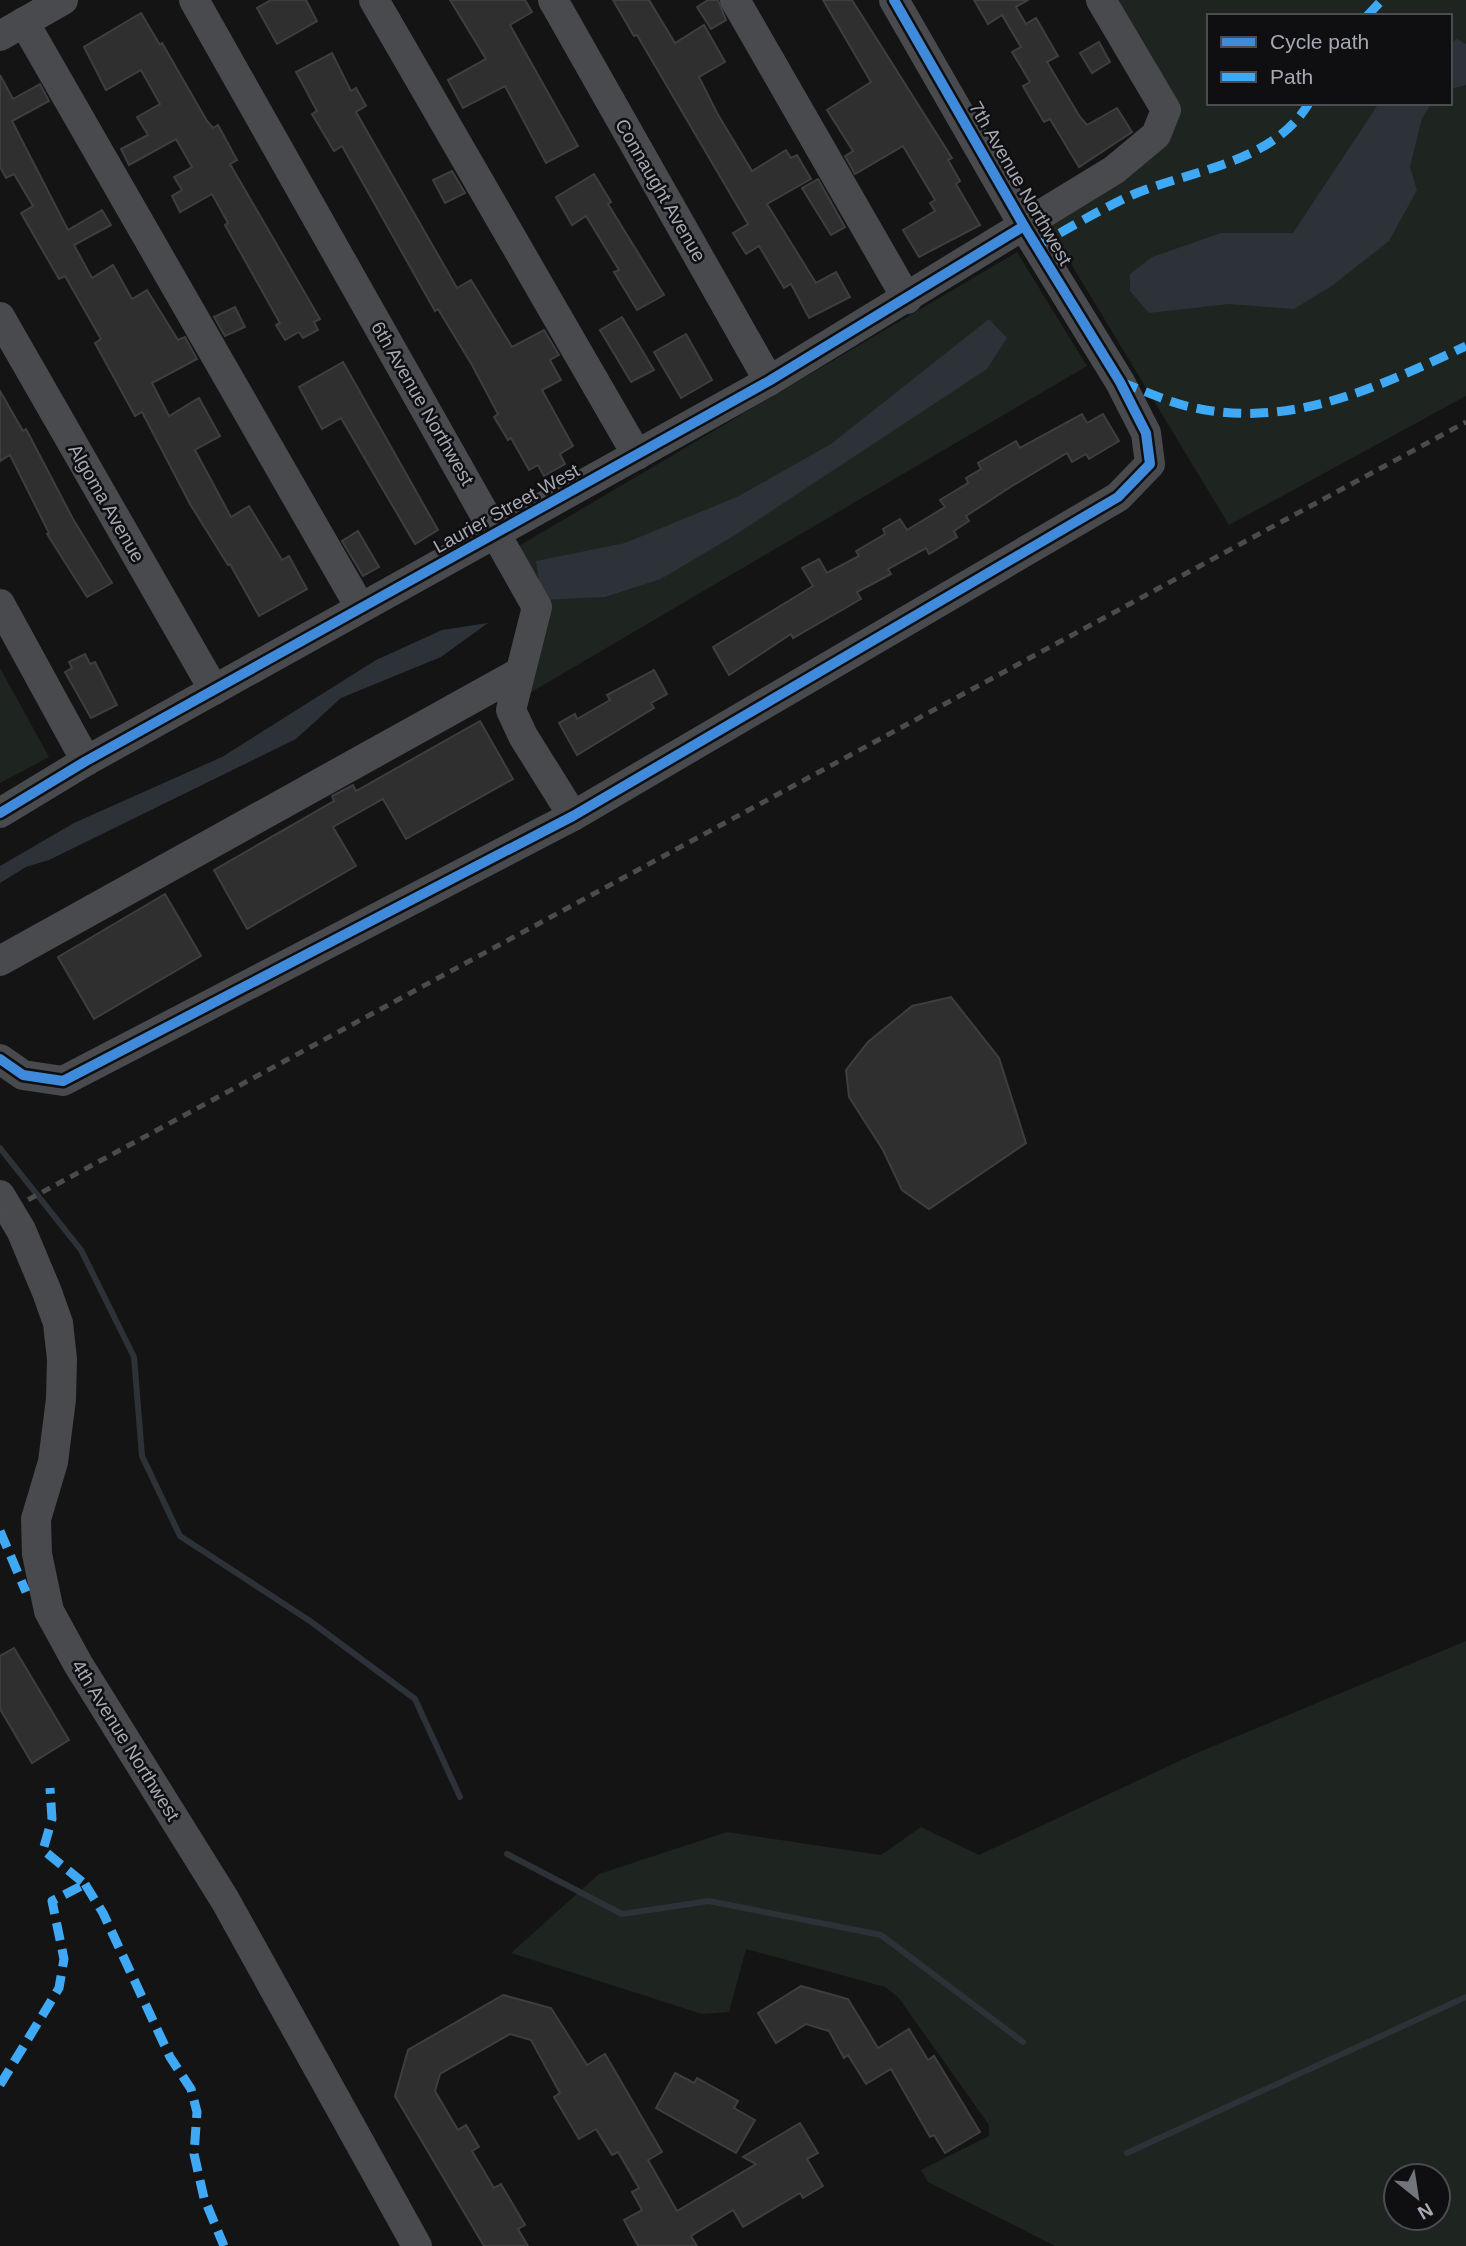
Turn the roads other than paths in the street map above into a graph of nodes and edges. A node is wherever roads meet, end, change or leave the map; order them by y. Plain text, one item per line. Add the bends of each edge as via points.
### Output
1 (63, 0) edge
2 (194, 0) edge
3 (374, 0) edge
4 (553, 0) edge
5 (735, 0) edge
6 (894, 0) edge
7 (1101, 0) edge
8 (12, 29) edge
9 (1024, 226) junction
10 (907, 299) junction
11 (0, 317) edge
12 (769, 381) junction
13 (637, 455) junction
14 (498, 534) junction
15 (0, 604) edge
16 (360, 607) junction
17 (520, 672) junction
18 (214, 690) junction
19 (86, 761) junction
20 (0, 813) edge
21 (573, 816) junction
22 (0, 961) edge
23 (0, 1059) edge
24 (0, 1195) edge
25 (417, 2246) edge

1 - 8 street
2 - 14 street, 6th Avenue Northwest
3 - 13 street
4 - 12 street, Connaught Avenue
5 - 10 street
6 - 9 street, 7th Avenue Northwest
7 - 9 street, Laurier Street West via 1166,110 1156,135 1114,170
8 - 16 street
9 - 10 street, Laurier Street West
9 - 21 street, 7th Avenue Northwest via 1120,382 1146,433 1150,464 1118,498
10 - 12 street, Laurier Street West
11 - 18 street, Algoma Avenue
12 - 13 street, Laurier Street West
13 - 14 street, Laurier Street West
14 - 16 street, Laurier Street West
14 - 17 street, 6th Avenue Northwest via 537,607
15 - 19 street
16 - 18 street, Laurier Street West
17 - 21 street, 6th Avenue Northwest via 511,710
17 - 22 street
18 - 19 street, Laurier Street West
19 - 20 street, Laurier Street West
21 - 23 street via 63,1081 23,1075
24 - 25 street, 4th Avenue Northwest via 21,1230 58,1323 61,1399 53,1462 37,1519 37,1554 49,1611 225,1900

